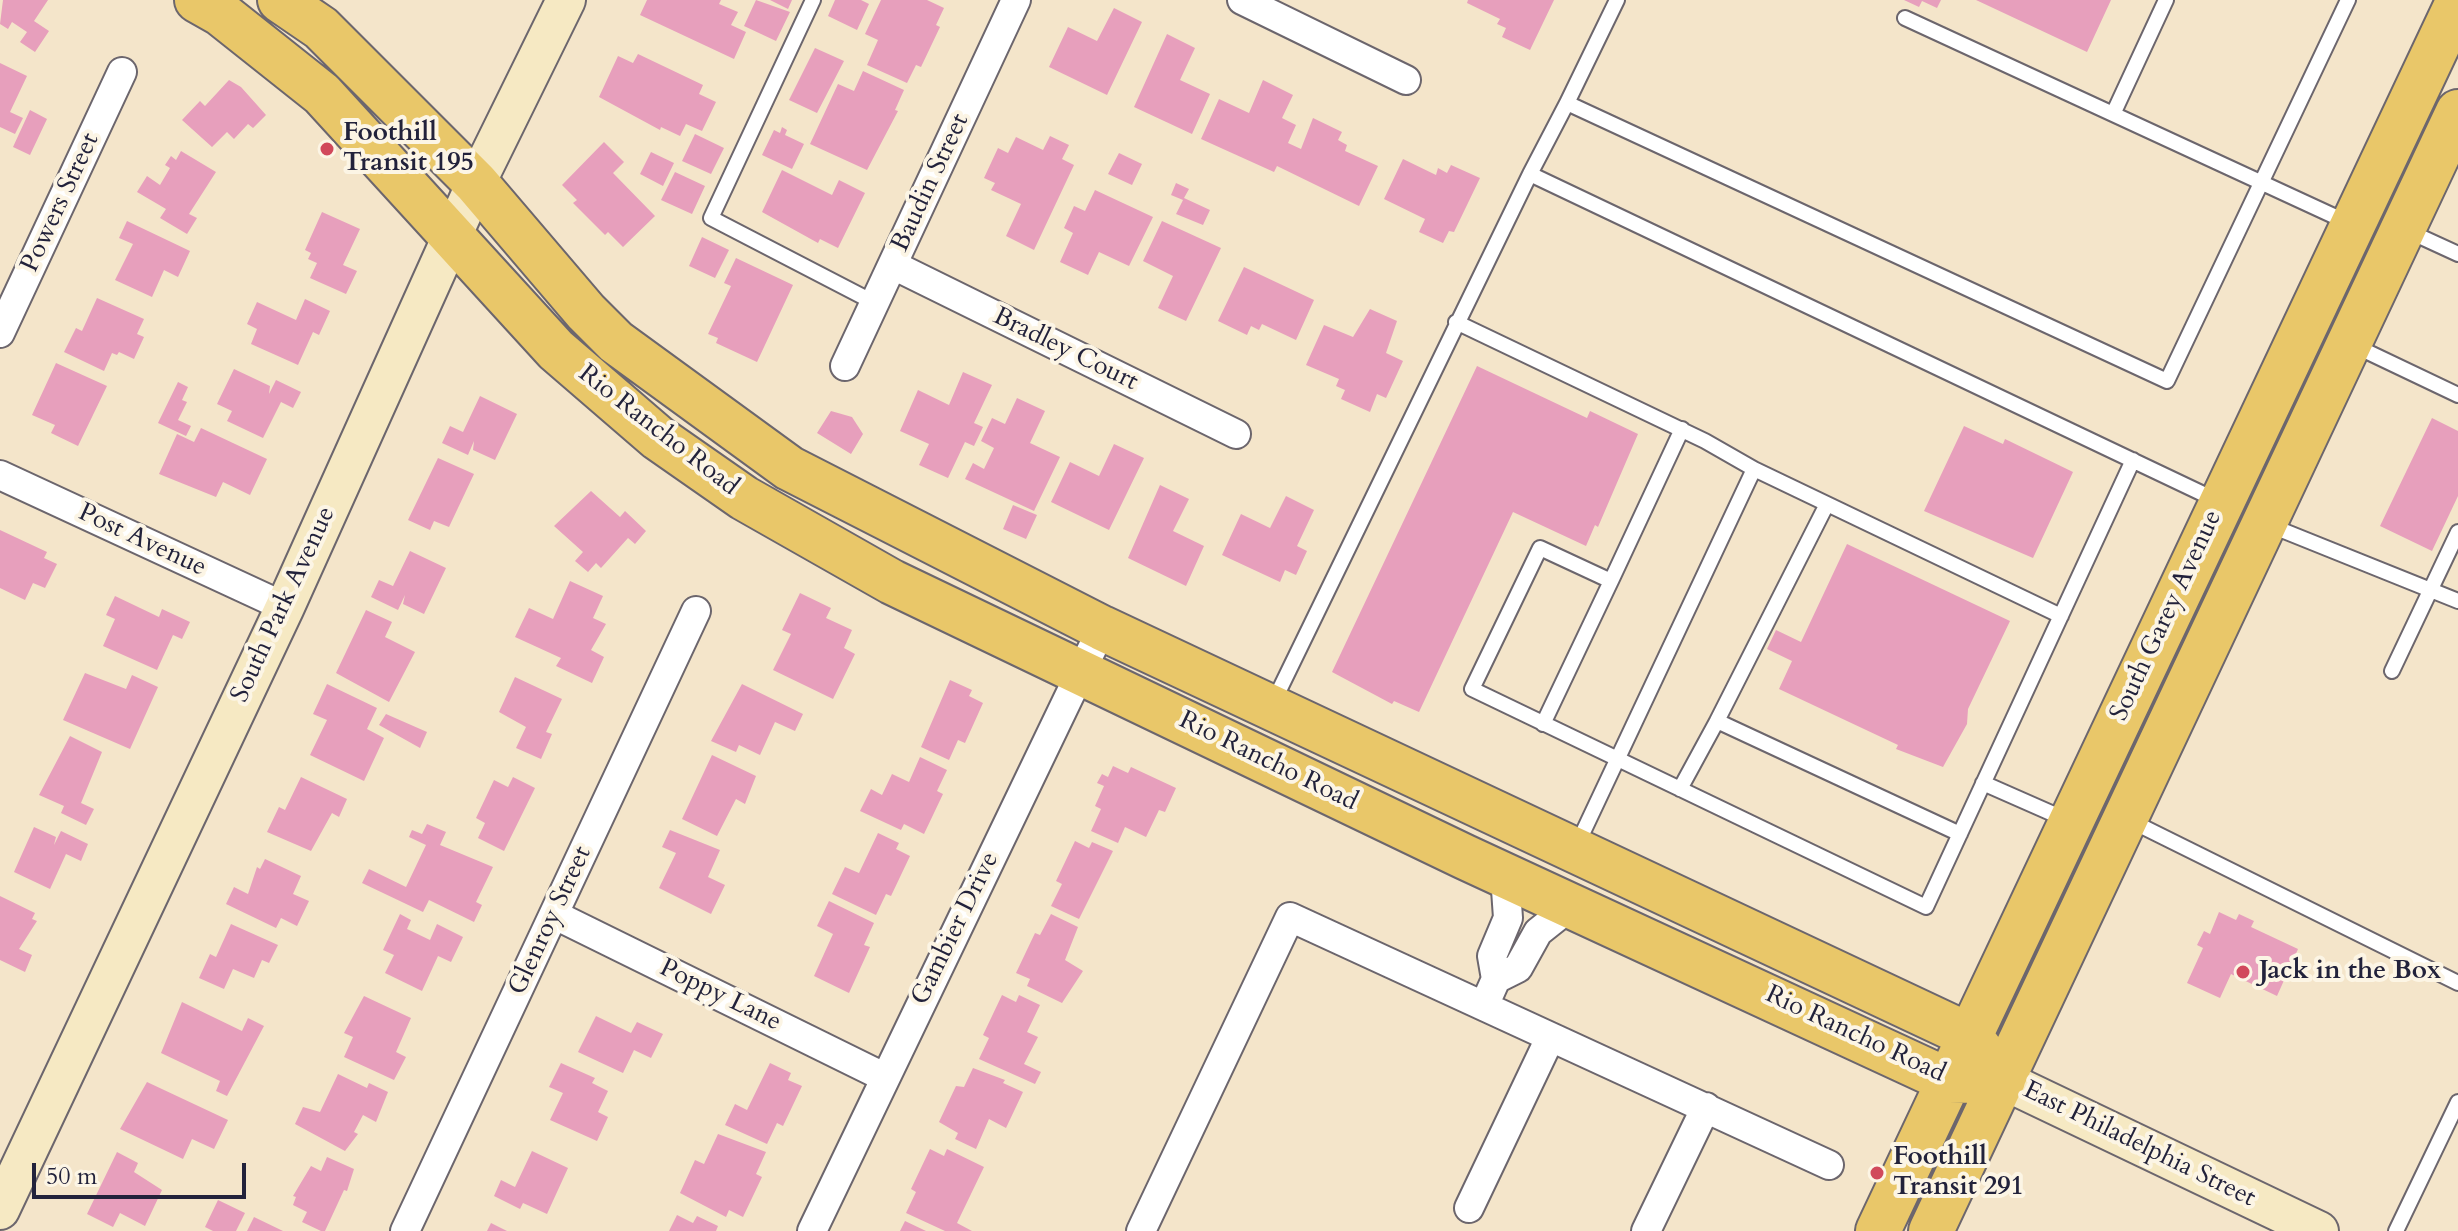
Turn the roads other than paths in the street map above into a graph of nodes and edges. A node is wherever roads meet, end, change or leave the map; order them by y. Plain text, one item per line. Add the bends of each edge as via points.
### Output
1 (197, 0) edge
2 (280, 0) edge
3 (566, 0) edge
4 (813, 0) edge
5 (1016, 0) edge
6 (1242, 0) edge
7 (1617, 0) edge
8 (2166, 0) edge
9 (2348, 0) edge
10 (2458, 2) edge
11 (1905, 18) dead end
12 (122, 72) dead end
13 (1406, 80) dead end
14 (1567, 103) junction
15 (2114, 112) junction
16 (2458, 112) edge
17 (1530, 174) junction
18 (2262, 180) junction
19 (476, 183) junction
20 (2353, 225) junction
21 (2404, 229) junction
22 (453, 235) junction
23 (2458, 254) edge
24 (893, 265) junction
25 (875, 303) junction
26 (1456, 322) junction
27 (0, 333) edge
28 (2349, 343) junction
29 (845, 366) dead end
30 (2458, 395) edge
31 (1682, 429) junction
32 (1236, 434) dead end
33 (2133, 460) junction
34 (1754, 469) junction
35 (0, 475) edge
36 (2221, 502) junction
37 (1827, 504) junction
38 (2265, 523) junction
39 (2458, 532) edge
40 (1611, 581) junction
41 (2432, 588) junction
42 (2458, 601) edge
43 (285, 607) junction
44 (696, 611) dead end
45 (2061, 616) junction
46 (1102, 628) junction
47 (2392, 671) dead end
48 (1081, 672) junction
49 (1271, 707) junction
50 (1717, 721) junction
51 (1543, 724) junction
52 (1250, 754) junction
53 (1618, 758) junction
54 (1983, 783) junction
55 (1680, 789) junction
56 (2125, 818) junction
57 (2070, 821) junction
58 (1960, 834) junction
59 (1420, 835) junction
60 (1575, 850) junction
61 (1505, 875) junction
62 (1572, 905) junction
63 (555, 915) junction
64 (1496, 979) junction
65 (2458, 983) edge
66 (1484, 1006) junction
67 (1970, 1036) junction
68 (1550, 1038) junction
69 (884, 1077) junction
70 (2003, 1080) junction
71 (1949, 1081) junction
72 (2458, 1102) edge
73 (1706, 1107) junction
74 (1829, 1165) dead end
75 (1469, 1208) dead end
76 (0, 1210) edge
77 (405, 1231) edge
78 (812, 1231) edge
79 (1141, 1231) edge
80 (1646, 1231) edge
81 (1878, 1231) edge
82 (1931, 1231) edge
83 (2319, 1231) edge
84 (2396, 1231) edge

1 - 22 main road, Rio Rancho Road via 322,94
2 - 19 main road, Rio Rancho Road via 321,28
3 - 19 street, South Park Avenue
4 - 25 lane via 711,218
5 - 24 street, Baudin Street
6 - 13 street
7 - 14 lane
8 - 15 lane
9 - 18 lane
10 - 20 main road, South Garey Avenue
11 - 15 lane
12 - 27 street, Powers Street
14 - 17 lane
14 - 18 lane via 2167,381
15 - 18 lane
16 - 21 main road, South Garey Avenue
17 - 26 lane
17 - 33 lane
18 - 20 lane
19 - 22 street, South Park Avenue
19 - 46 main road, Rio Rancho Road via 586,312 681,392 789,468
20 - 36 main road, South Garey Avenue
21 - 23 lane
21 - 28 main road, South Garey Avenue
22 - 43 street, South Park Avenue
22 - 48 main road, Rio Rancho Road via 556,350 658,438 731,489 892,582
24 - 25 street, Baudin Street
24 - 32 street, Bradley Court
25 - 29 street, Baudin Street
26 - 31 lane
26 - 49 lane
28 - 30 lane
28 - 38 main road, South Garey Avenue
31 - 34 lane
31 - 40 lane
33 - 36 lane
33 - 45 lane
34 - 37 lane
34 - 53 lane
35 - 43 street, Post Avenue
36 - 38 main road
36 - 57 main road, South Garey Avenue
37 - 45 lane
37 - 50 lane
38 - 41 lane
38 - 56 main road, South Garey Avenue
39 - 41 lane
40 - 51 lane
40 - 51 lane via 1540,548 1472,689
41 - 42 lane
41 - 47 lane
43 - 76 street, South Park Avenue
44 - 63 street, Glenroy Street
45 - 54 lane
46 - 48 street, Gambier Drive
46 - 49 main road, Rio Rancho Road
48 - 52 main road, Rio Rancho Road
48 - 69 street, Gambier Drive
49 - 52 main road
49 - 60 main road, Rio Rancho Road
50 - 55 lane
50 - 58 lane
51 - 53 lane
52 - 59 main road, Rio Rancho Road
53 - 55 lane
53 - 60 lane
54 - 57 lane
54 - 58 lane
55 - 58 lane via 1926,907
56 - 65 lane
56 - 70 main road, South Garey Avenue
57 - 67 main road, South Garey Avenue
59 - 60 main road via 1472,835 1531,861
59 - 61 main road, Rio Rancho Road
60 - 67 main road, Rio Rancho Road
61 - 62 main road, Rio Rancho Road
61 - 64 street via 1508,918 1492,956
62 - 64 street via 1538,932 1518,968
62 - 71 main road, Rio Rancho Road
63 - 69 street, Poppy Lane
63 - 77 street, Glenroy Street
64 - 66 street
66 - 68 street
66 - 79 street via 1290,917
67 - 70 main road, Rio Rancho Road
67 - 71 main road, South Garey Avenue
68 - 73 street
68 - 75 street
69 - 78 street, Gambier Drive
70 - 71 main road, Rio Rancho Road
70 - 82 main road, South Garey Avenue
70 - 83 street, East Philadelphia Street
71 - 81 main road, South Garey Avenue
72 - 84 lane
73 - 74 street
73 - 80 street

